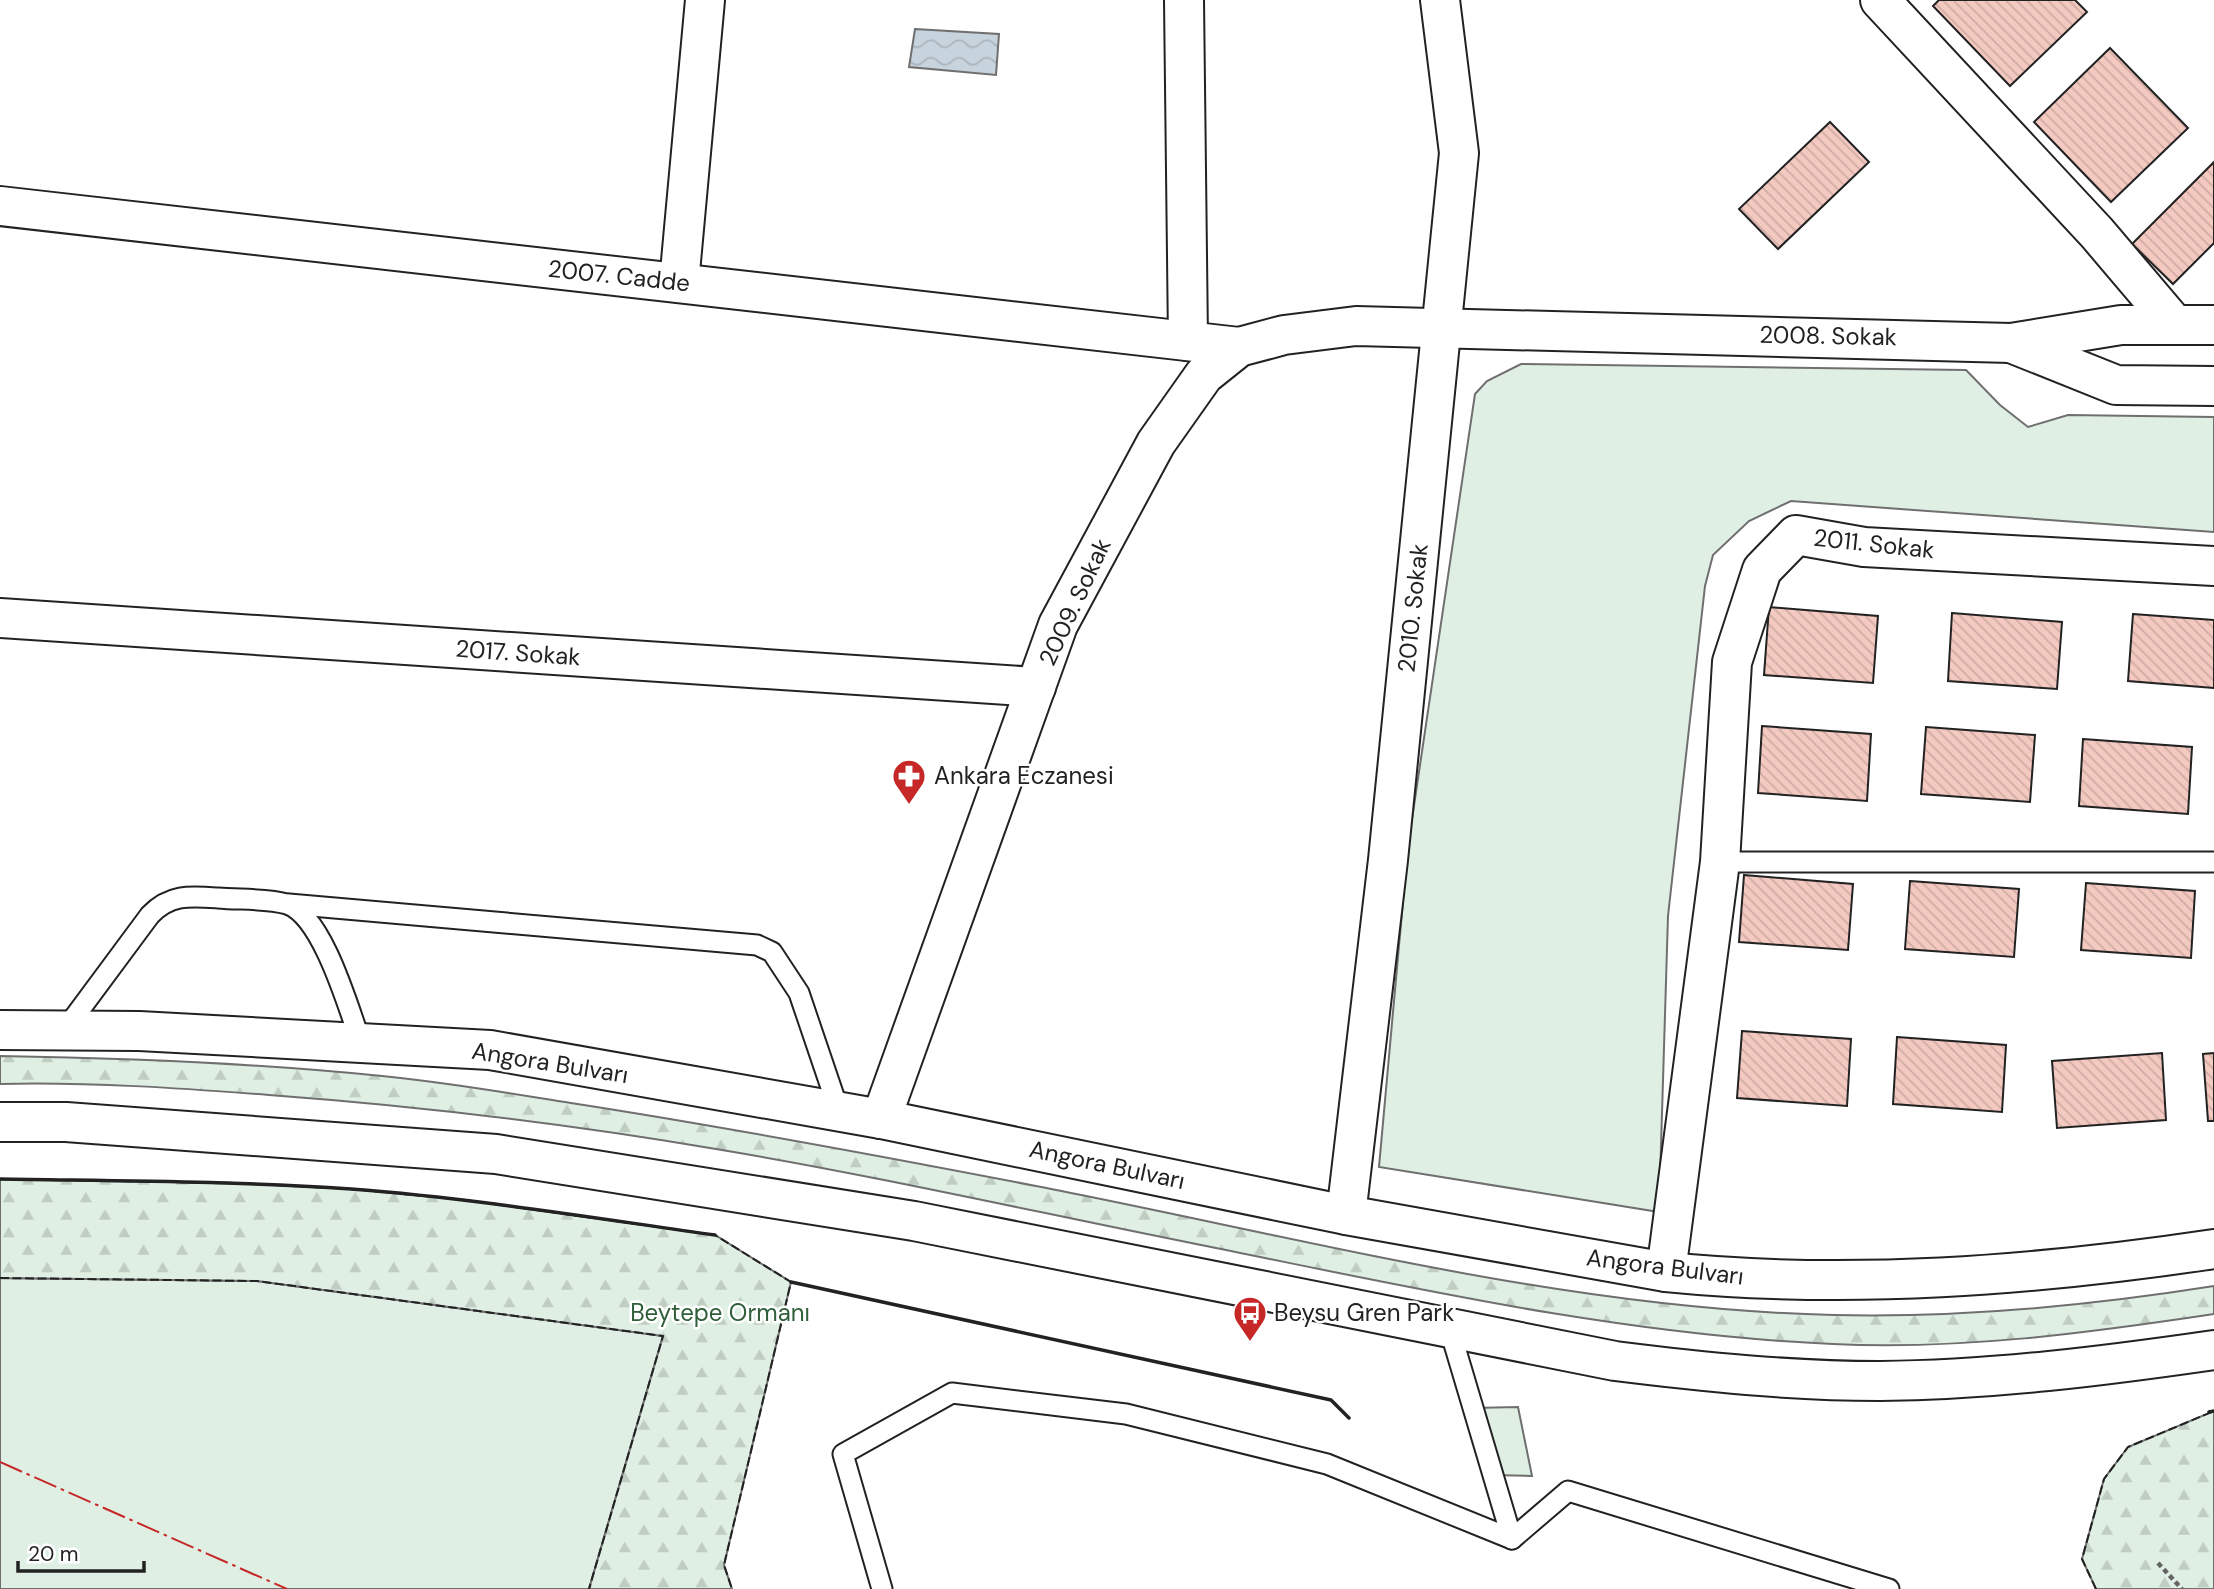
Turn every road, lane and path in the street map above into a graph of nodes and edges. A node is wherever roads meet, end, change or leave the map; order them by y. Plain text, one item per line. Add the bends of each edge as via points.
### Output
1 (705, 0) edge
2 (1184, 0) edge
3 (1440, 0) edge
4 (1880, 0) edge
5 (0, 206) edge
6 (679, 283) junction
7 (2175, 325) junction
8 (2214, 325) edge
9 (1441, 328) junction
10 (1188, 341) junction
11 (2011, 343) junction
12 (1239, 347) junction
13 (2214, 386) edge
14 (2214, 566) edge
15 (0, 618) edge
16 (1036, 687) junction
17 (1720, 862) junction
18 (2214, 862) edge
19 (289, 904) junction
20 (0, 1030) edge
21 (64, 1031) junction
22 (361, 1043) junction
23 (839, 1111) junction
24 (881, 1119) junction
25 (0, 1122) edge
26 (1346, 1215) junction
27 (2214, 1248) edge
28 (1666, 1272) junction
29 (1449, 1327) junction
30 (2214, 1350) edge
31 (1512, 1539) junction
32 (2158, 1563) dead end
33 (882, 1589) edge
34 (1889, 1589) edge
35 (2182, 1589) edge

1 - 6 street
2 - 10 street
3 - 9 street, 2010. Sokak via 1459,153
4 - 7 street via 2097,233
5 - 6 street, 2007. Cadde
6 - 10 street, 2007. Cadde
7 - 8 street, 2008. Sokak
7 - 11 street, 2008. Sokak via 2121,325
9 - 11 street, 2008. Sokak
9 - 12 street, 2009. Sokak via 1356,326 1284,335
9 - 26 street, 2010. Sokak via 1388,860
10 - 12 street, 2007. Cadde
11 - 13 street via 2116,385
12 - 16 street, 2009. Sokak via 1204,375 1156,443 1058,625
14 - 17 street, 2011. Sokak via 1864,547 1796,535 1762,570 1732,662
15 - 16 street, 2017. Sokak
16 - 24 street, 2009. Sokak
17 - 18 lane
17 - 28 street
19 - 21 lane via 186,895 163,901
19 - 22 lane via 325,944
19 - 23 lane via 757,944 772,952 799,993
20 - 21 street, Angora Bulvarı
21 - 22 street, Angora Bulvarı
22 - 23 street, Angora Bulvarı via 490,1050
23 - 24 street, Angora Bulvarı
24 - 26 street, Angora Bulvarı
25 - 29 street via 66,1122 496,1154 914,1221
26 - 28 street, Angora Bulvarı
27 - 28 street, Angora Bulvarı via 1955,1278 1774,1279
29 - 30 street via 1615,1361 1804,1379 1955,1379
29 - 31 lane
31 - 33 lane via 1327,1464 1126,1414 952,1393 842,1454
31 - 34 lane via 1568,1491
32 - 35 path

